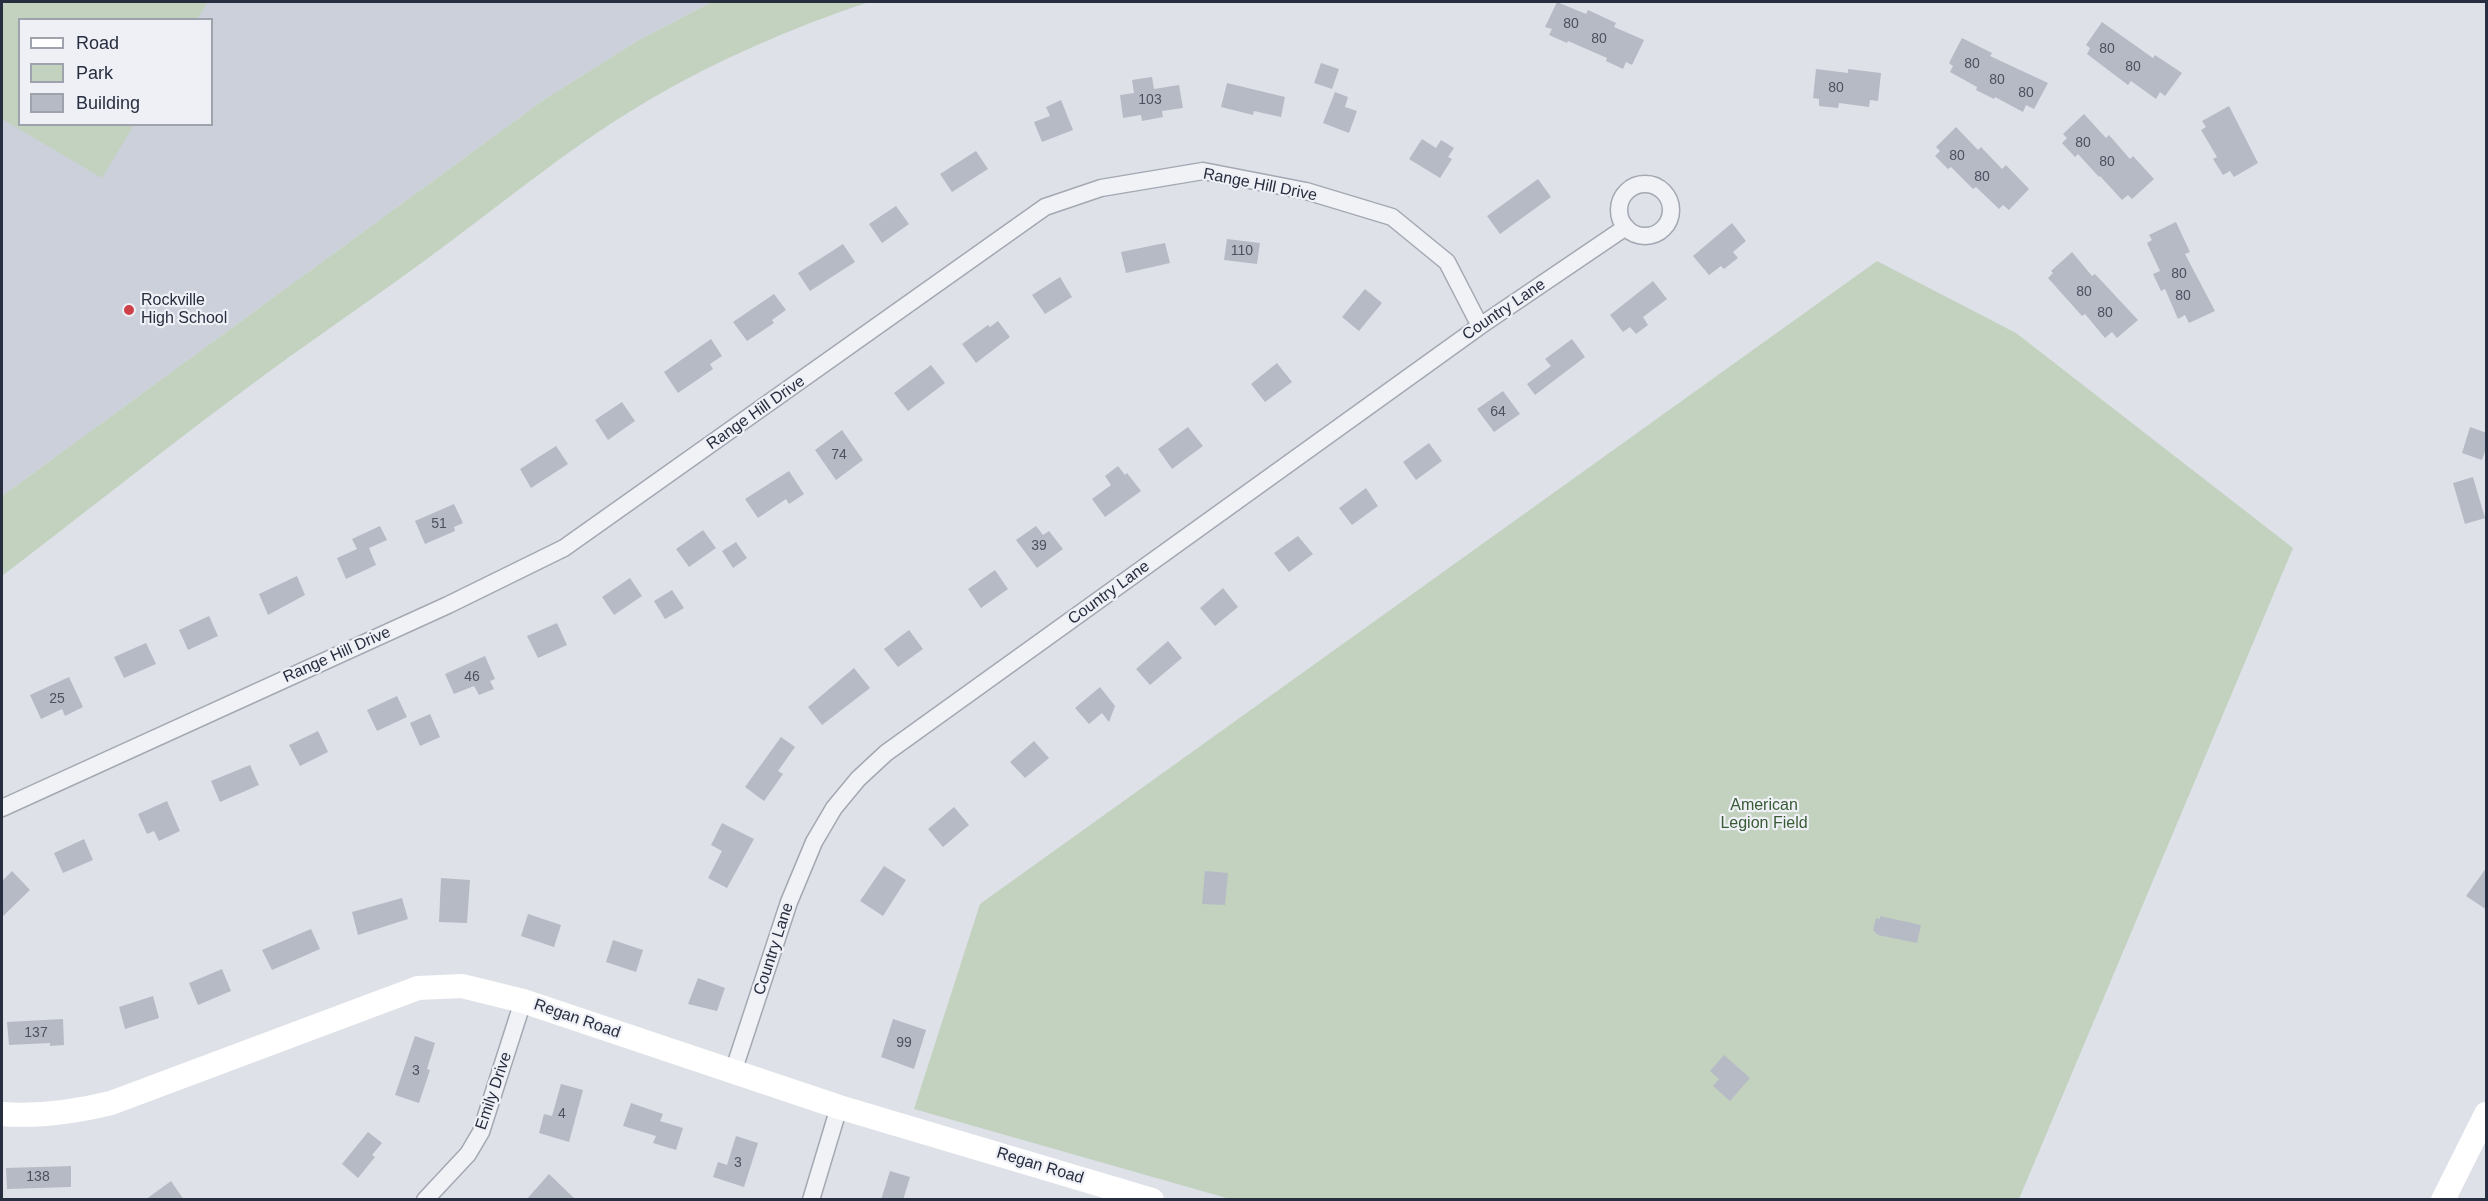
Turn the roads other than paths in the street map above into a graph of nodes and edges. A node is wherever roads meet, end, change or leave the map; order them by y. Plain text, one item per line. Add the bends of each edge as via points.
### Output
1 (1626, 227) dead end
2 (1480, 326) junction
3 (2, 808) edge
4 (523, 1001) junction
5 (733, 1072) junction
6 (839, 1107) junction
7 (2, 1114) edge
8 (2487, 1114) edge
9 (425, 1200) edge
10 (811, 1200) edge
11 (1152, 1200) edge
12 (2443, 1200) edge

1 - 2 street, Country Lane
2 - 3 street, Range Hill Drive via 1447,262 1392,217 1306,191 1203,171 1101,188 1045,207 564,548 448,605
2 - 5 street, Country Lane via 886,753 858,779 834,808 814,842 789,902
4 - 5 street, Regan Road
4 - 7 street, Regan Road via 462,986 418,988 111,1103 30,1116
4 - 9 street, Emily Drive via 481,1132 468,1154
5 - 6 street, Regan Road
6 - 10 street
6 - 11 street, Regan Road
8 - 12 street

